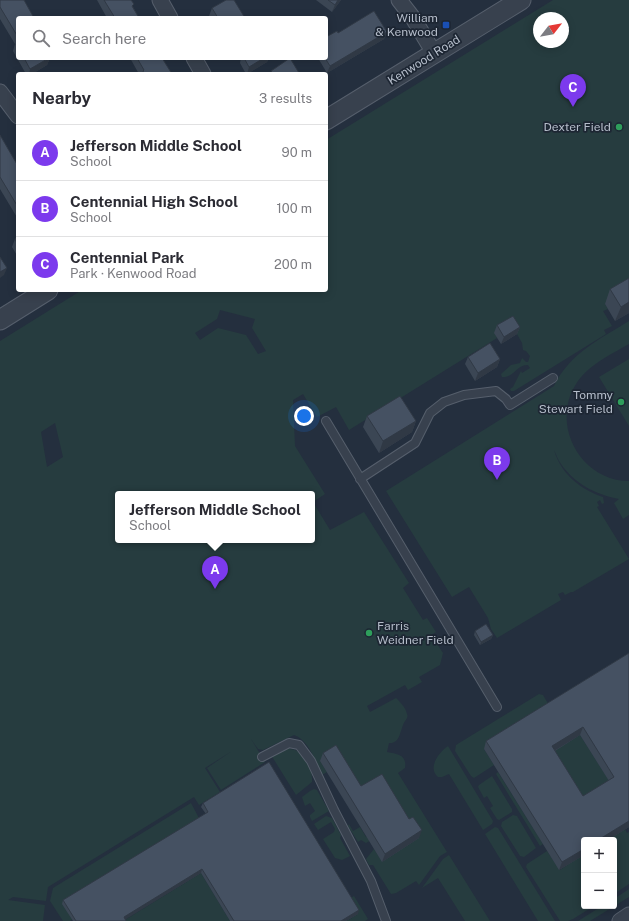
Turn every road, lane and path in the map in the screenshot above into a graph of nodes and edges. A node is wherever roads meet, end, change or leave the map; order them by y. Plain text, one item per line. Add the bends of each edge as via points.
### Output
1 (160, 0) edge
2 (399, 0) edge
3 (521, 0) edge
4 (169, 16) edge
5 (434, 54) junction
6 (195, 60) edge
7 (202, 72) edge
8 (0, 92) edge
9 (16, 113) edge
10 (328, 119) edge
11 (45, 292) edge
12 (0, 320) edge
13 (553, 378) dead end
14 (326, 421) dead end
15 (360, 478) junction
16 (497, 706) dead end
17 (262, 757) dead end
18 (629, 915) edge
19 (386, 921) edge
20 (620, 921) edge

1 - 4 street
2 - 5 street
3 - 5 street, Kenwood Road
5 - 10 street, Kenwood Road
6 - 7 street
8 - 9 street
11 - 12 street
13 - 15 lane via 510,405 496,391 464,395 444,402 430,413 415,443
14 - 15 lane
15 - 16 lane
17 - 19 lane via 289,743 299,745 311,761 371,881
18 - 20 street

